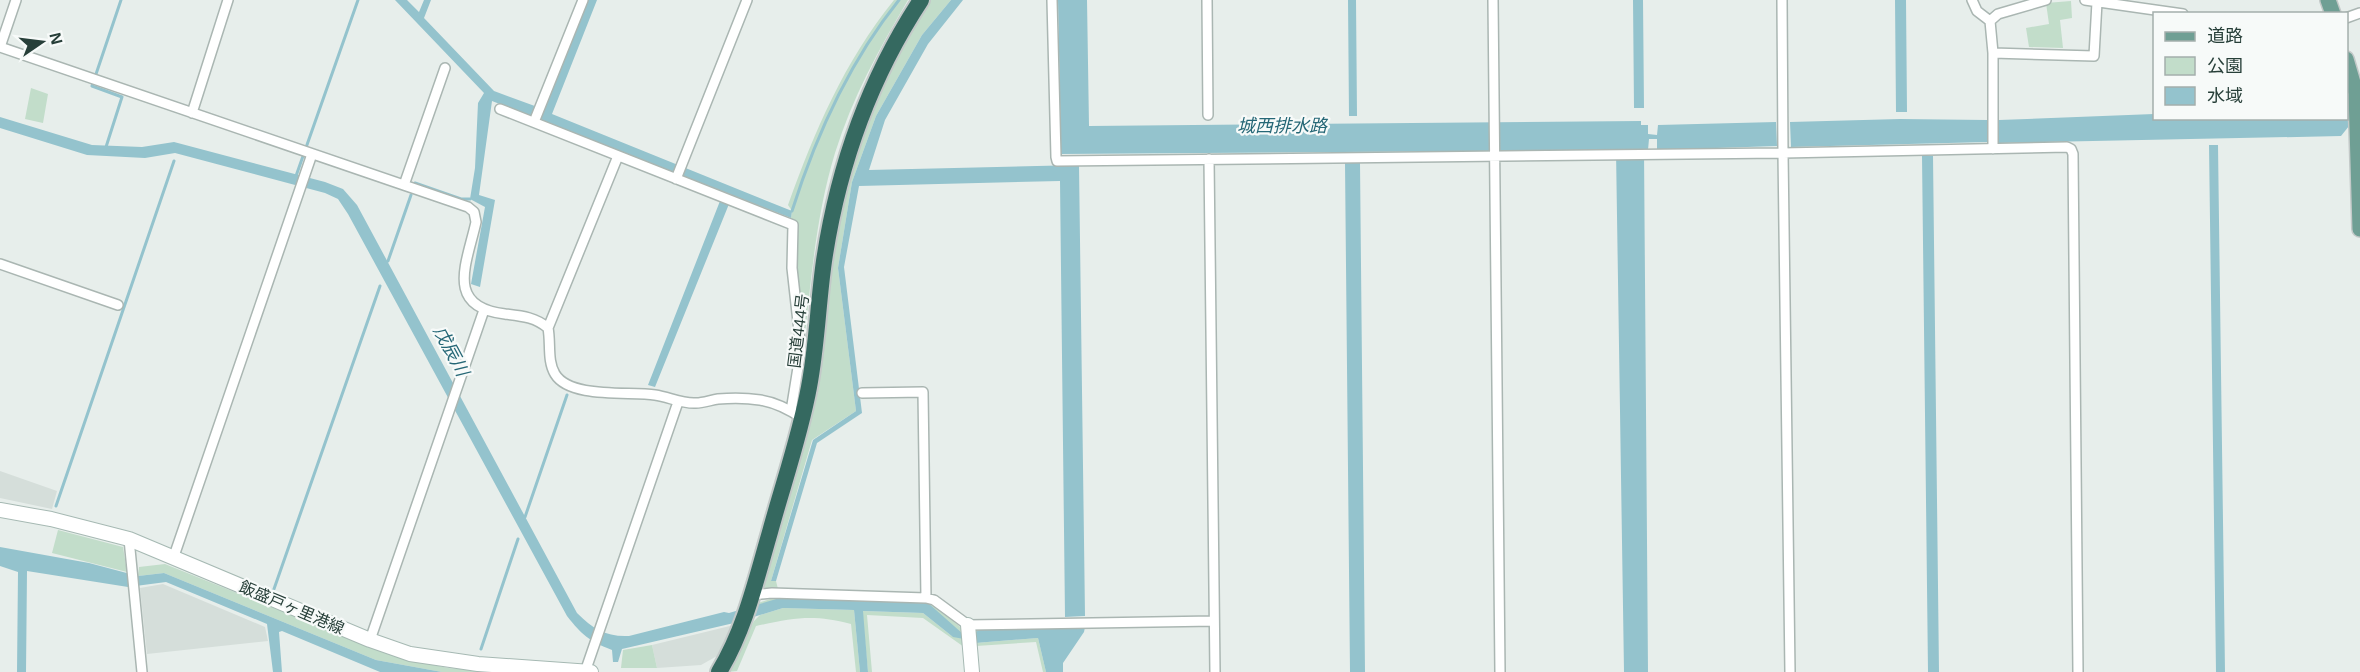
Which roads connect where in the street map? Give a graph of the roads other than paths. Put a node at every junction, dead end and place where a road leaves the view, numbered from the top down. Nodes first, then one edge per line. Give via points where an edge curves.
1 (16, 0) edge
2 (228, 0) edge
3 (583, 0) edge
4 (747, 0) edge
5 (921, 0) edge
6 (1053, 0) edge
7 (1207, 0) edge
8 (1493, 0) edge
9 (1782, 0) edge
10 (1972, 0) edge
11 (2046, 0) edge
12 (2085, 0) edge
13 (2033, 2) edge
14 (2097, 2) junction
15 (2168, 12) edge
16 (1990, 21) junction
17 (0, 47) edge
18 (1993, 53) junction
19 (2348, 64) edge
20 (445, 68) dead end
21 (2358, 92) edge
22 (500, 109) dead end
23 (192, 113) junction
24 (1208, 115) dead end
25 (534, 122) junction
26 (1993, 149) junction
27 (308, 152) junction
28 (1783, 153) junction
29 (1494, 154) junction
30 (618, 156) junction
31 (1209, 159) junction
32 (676, 179) junction
33 (404, 185) junction
34 (2360, 229) edge
35 (0, 264) edge
36 (117, 306) dead end
37 (484, 310) junction
38 (548, 328) junction
39 (862, 393) dead end
40 (678, 402) junction
41 (796, 414) junction
42 (0, 510) edge
43 (129, 539) junction
44 (174, 556) junction
45 (752, 595) junction
46 (926, 598) junction
47 (1214, 621) junction
48 (968, 625) junction
49 (370, 640) junction
50 (142, 672) edge
51 (585, 672) edge
52 (591, 672) edge
53 (719, 672) edge
54 (972, 672) edge
55 (1215, 672) edge
56 (1500, 672) edge
57 (1790, 672) edge
58 (2078, 672) edge

1 - 17 street
2 - 23 street
3 - 25 street
4 - 32 street
5 - 41 highway, 国道444号 via 877,75 850,144 833,209 817,336
6 - 31 street via 1058,160
7 - 24 street
8 - 29 street
9 - 28 street
10 - 16 street via 1977,11
11 - 13 street
12 - 14 street
13 - 16 street via 1998,14
14 - 15 street
14 - 18 street via 2094,56
16 - 18 street
17 - 23 street
18 - 26 street
19 - 21 main road
20 - 33 street
21 - 34 main road
22 - 25 street
23 - 27 street
25 - 30 street
26 - 28 street
26 - 58 street via 2067,147 2073,154
27 - 33 street
27 - 44 street via 306,172
28 - 29 street
28 - 57 street
29 - 31 street
29 - 56 street
30 - 32 street
30 - 38 street
31 - 47 street
32 - 41 street via 793,225 792,268 801,349
33 - 37 street via 474,212 476,222 463,282 466,296
35 - 36 street
37 - 38 street via 529,316
37 - 49 street
38 - 40 street via 552,366 562,382 576,388 656,395
39 - 46 street via 923,392
40 - 41 street via 760,400
40 - 51 street
41 - 45 highway, 国道444号
42 - 43 main road, 飯盛戸ヶ里港線
43 - 44 main road, 飯盛戸ヶ里港線
43 - 50 street
44 - 49 main road, 飯盛戸ヶ里港線
45 - 46 street
45 - 53 highway, 国道444号 via 740,633
46 - 48 street
47 - 48 street
47 - 55 street
48 - 54 main road
49 - 51 main road, 飯盛戸ヶ里港線 via 436,659
51 - 52 main road, 飯盛戸ヶ里港線

